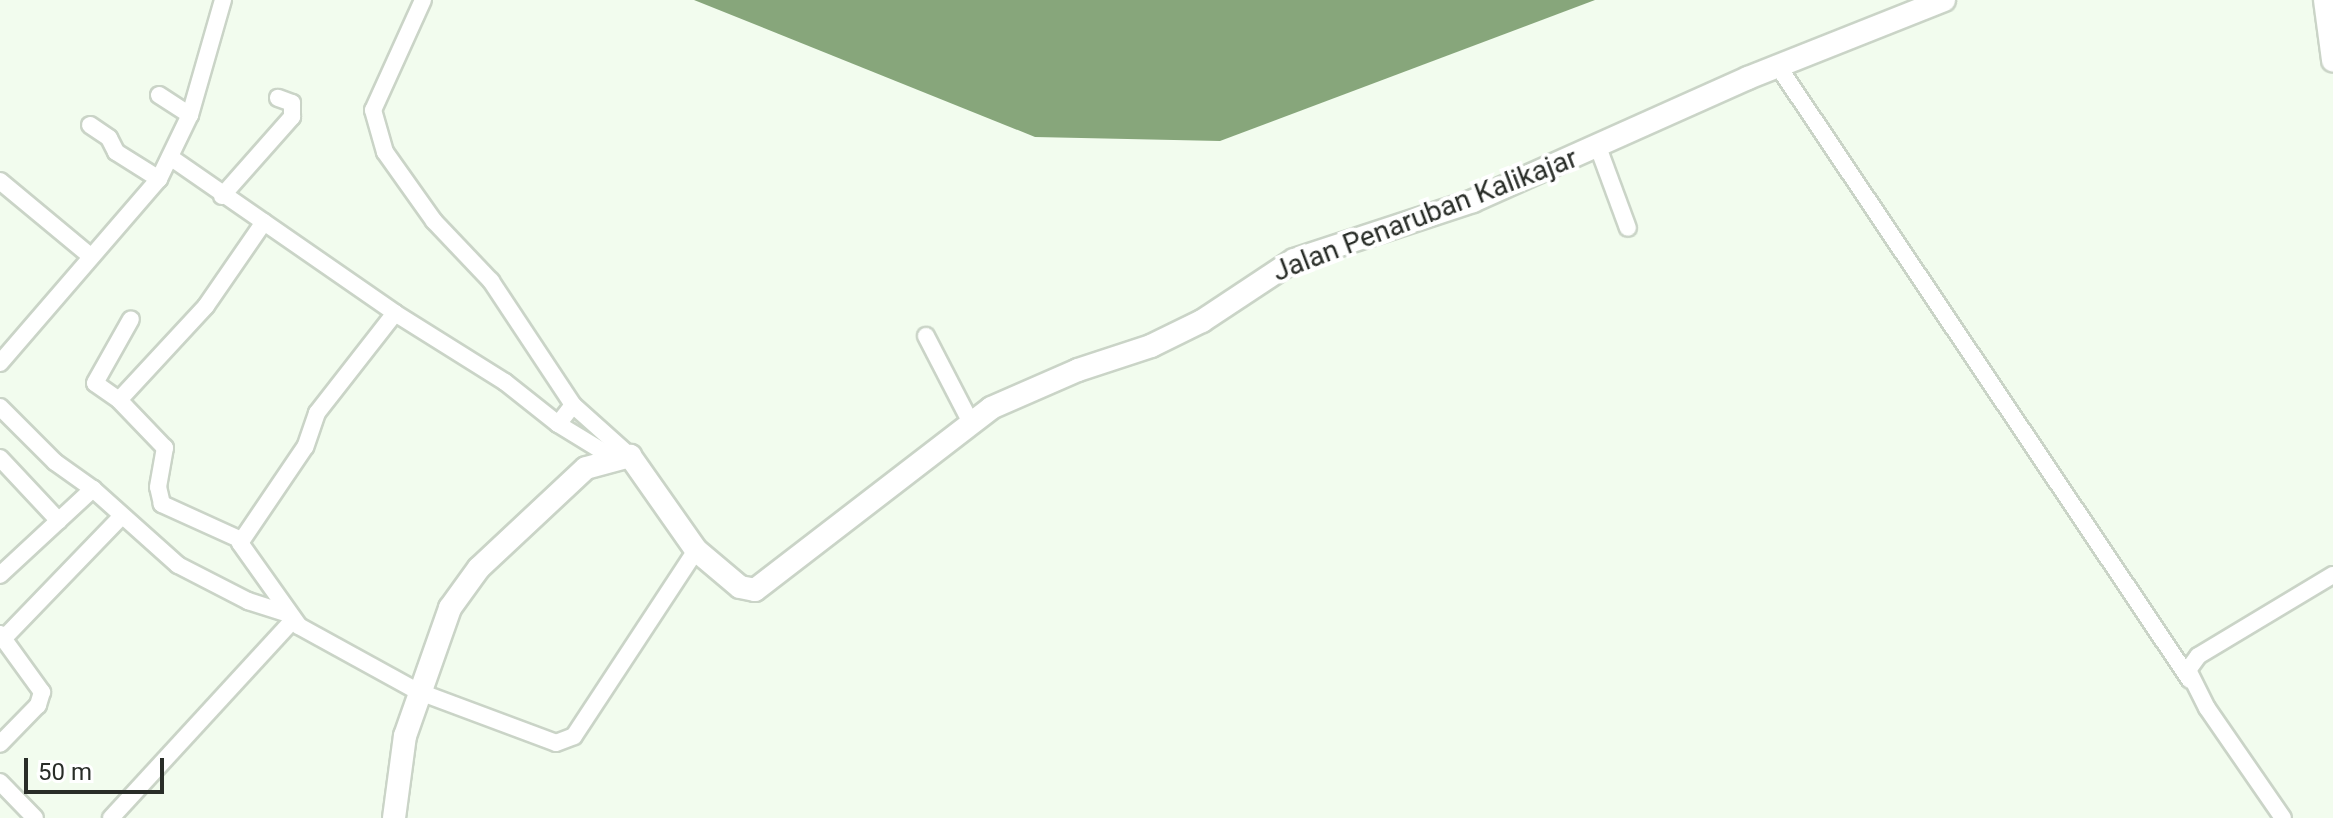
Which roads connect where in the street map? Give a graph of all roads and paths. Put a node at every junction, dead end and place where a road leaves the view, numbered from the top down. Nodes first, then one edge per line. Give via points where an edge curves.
1 (223, 0) edge
2 (1944, 0) edge
3 (2325, 0) edge
4 (418, 3) edge
5 (2332, 51) edge
6 (1778, 66) junction
7 (159, 95) dead end
8 (278, 98) dead end
9 (190, 115) junction
10 (90, 125) dead end
11 (1598, 147) junction
12 (170, 157) junction
13 (159, 179) junction
14 (0, 181) edge
15 (222, 196) junction
16 (264, 222) junction
17 (1628, 228) dead end
18 (89, 255) junction
19 (395, 313) junction
20 (131, 319) dead end
21 (926, 336) dead end
22 (0, 363) edge
23 (119, 400) junction
24 (573, 405) junction
25 (0, 407) edge
26 (970, 421) junction
27 (558, 424) junction
28 (621, 456) junction
29 (0, 458) edge
30 (93, 489) junction
31 (121, 517) junction
32 (59, 521) junction
33 (239, 539) junction
34 (696, 550) junction
35 (0, 575) edge
36 (2333, 575) edge
37 (291, 617) junction
38 (3, 635) edge
39 (2190, 680) junction
40 (417, 691) junction
41 (0, 744) edge
42 (0, 782) edge
43 (35, 818) edge
44 (111, 818) edge
45 (394, 818) edge
46 (2283, 818) edge

1 - 9 street
2 - 6 street, Jalan Penaruban Kalikajar
3 - 5 street
4 - 24 street via 373,110 377,132 385,152 434,221 491,281
6 - 11 street, Jalan Penaruban Kalikajar
6 - 39 street
7 - 9 street
8 - 15 street via 292,103 292,117
9 - 12 street
10 - 13 street via 109,138 116,152
11 - 17 street
11 - 26 street, Jalan Penaruban Kalikajar via 1473,201 1294,260 1202,321
12 - 13 street
12 - 15 street
13 - 18 street
14 - 18 street
15 - 16 street
16 - 19 street
16 - 23 street via 206,306
18 - 22 street
19 - 27 street via 505,382
19 - 33 street via 317,413 305,447
20 - 23 street via 95,383
21 - 26 street
23 - 33 street via 165,448 158,487 162,504
24 - 27 street
24 - 28 street
25 - 30 street via 55,462
26 - 34 street, Jalan Penaruban Kalikajar via 767,586 740,587
27 - 28 street
28 - 34 street, Jalan Penaruban Kalikajar
28 - 40 street via 567,482 479,568 439,628
29 - 32 street
30 - 31 street
30 - 32 street
31 - 37 street via 178,565
31 - 38 street
32 - 35 street
33 - 37 street
34 - 40 street via 566,742 556,743
36 - 39 street via 2198,656 2190,662
37 - 40 street
37 - 44 street
38 - 41 street via 42,692 38,705
39 - 46 street
40 - 45 street
42 - 43 street

